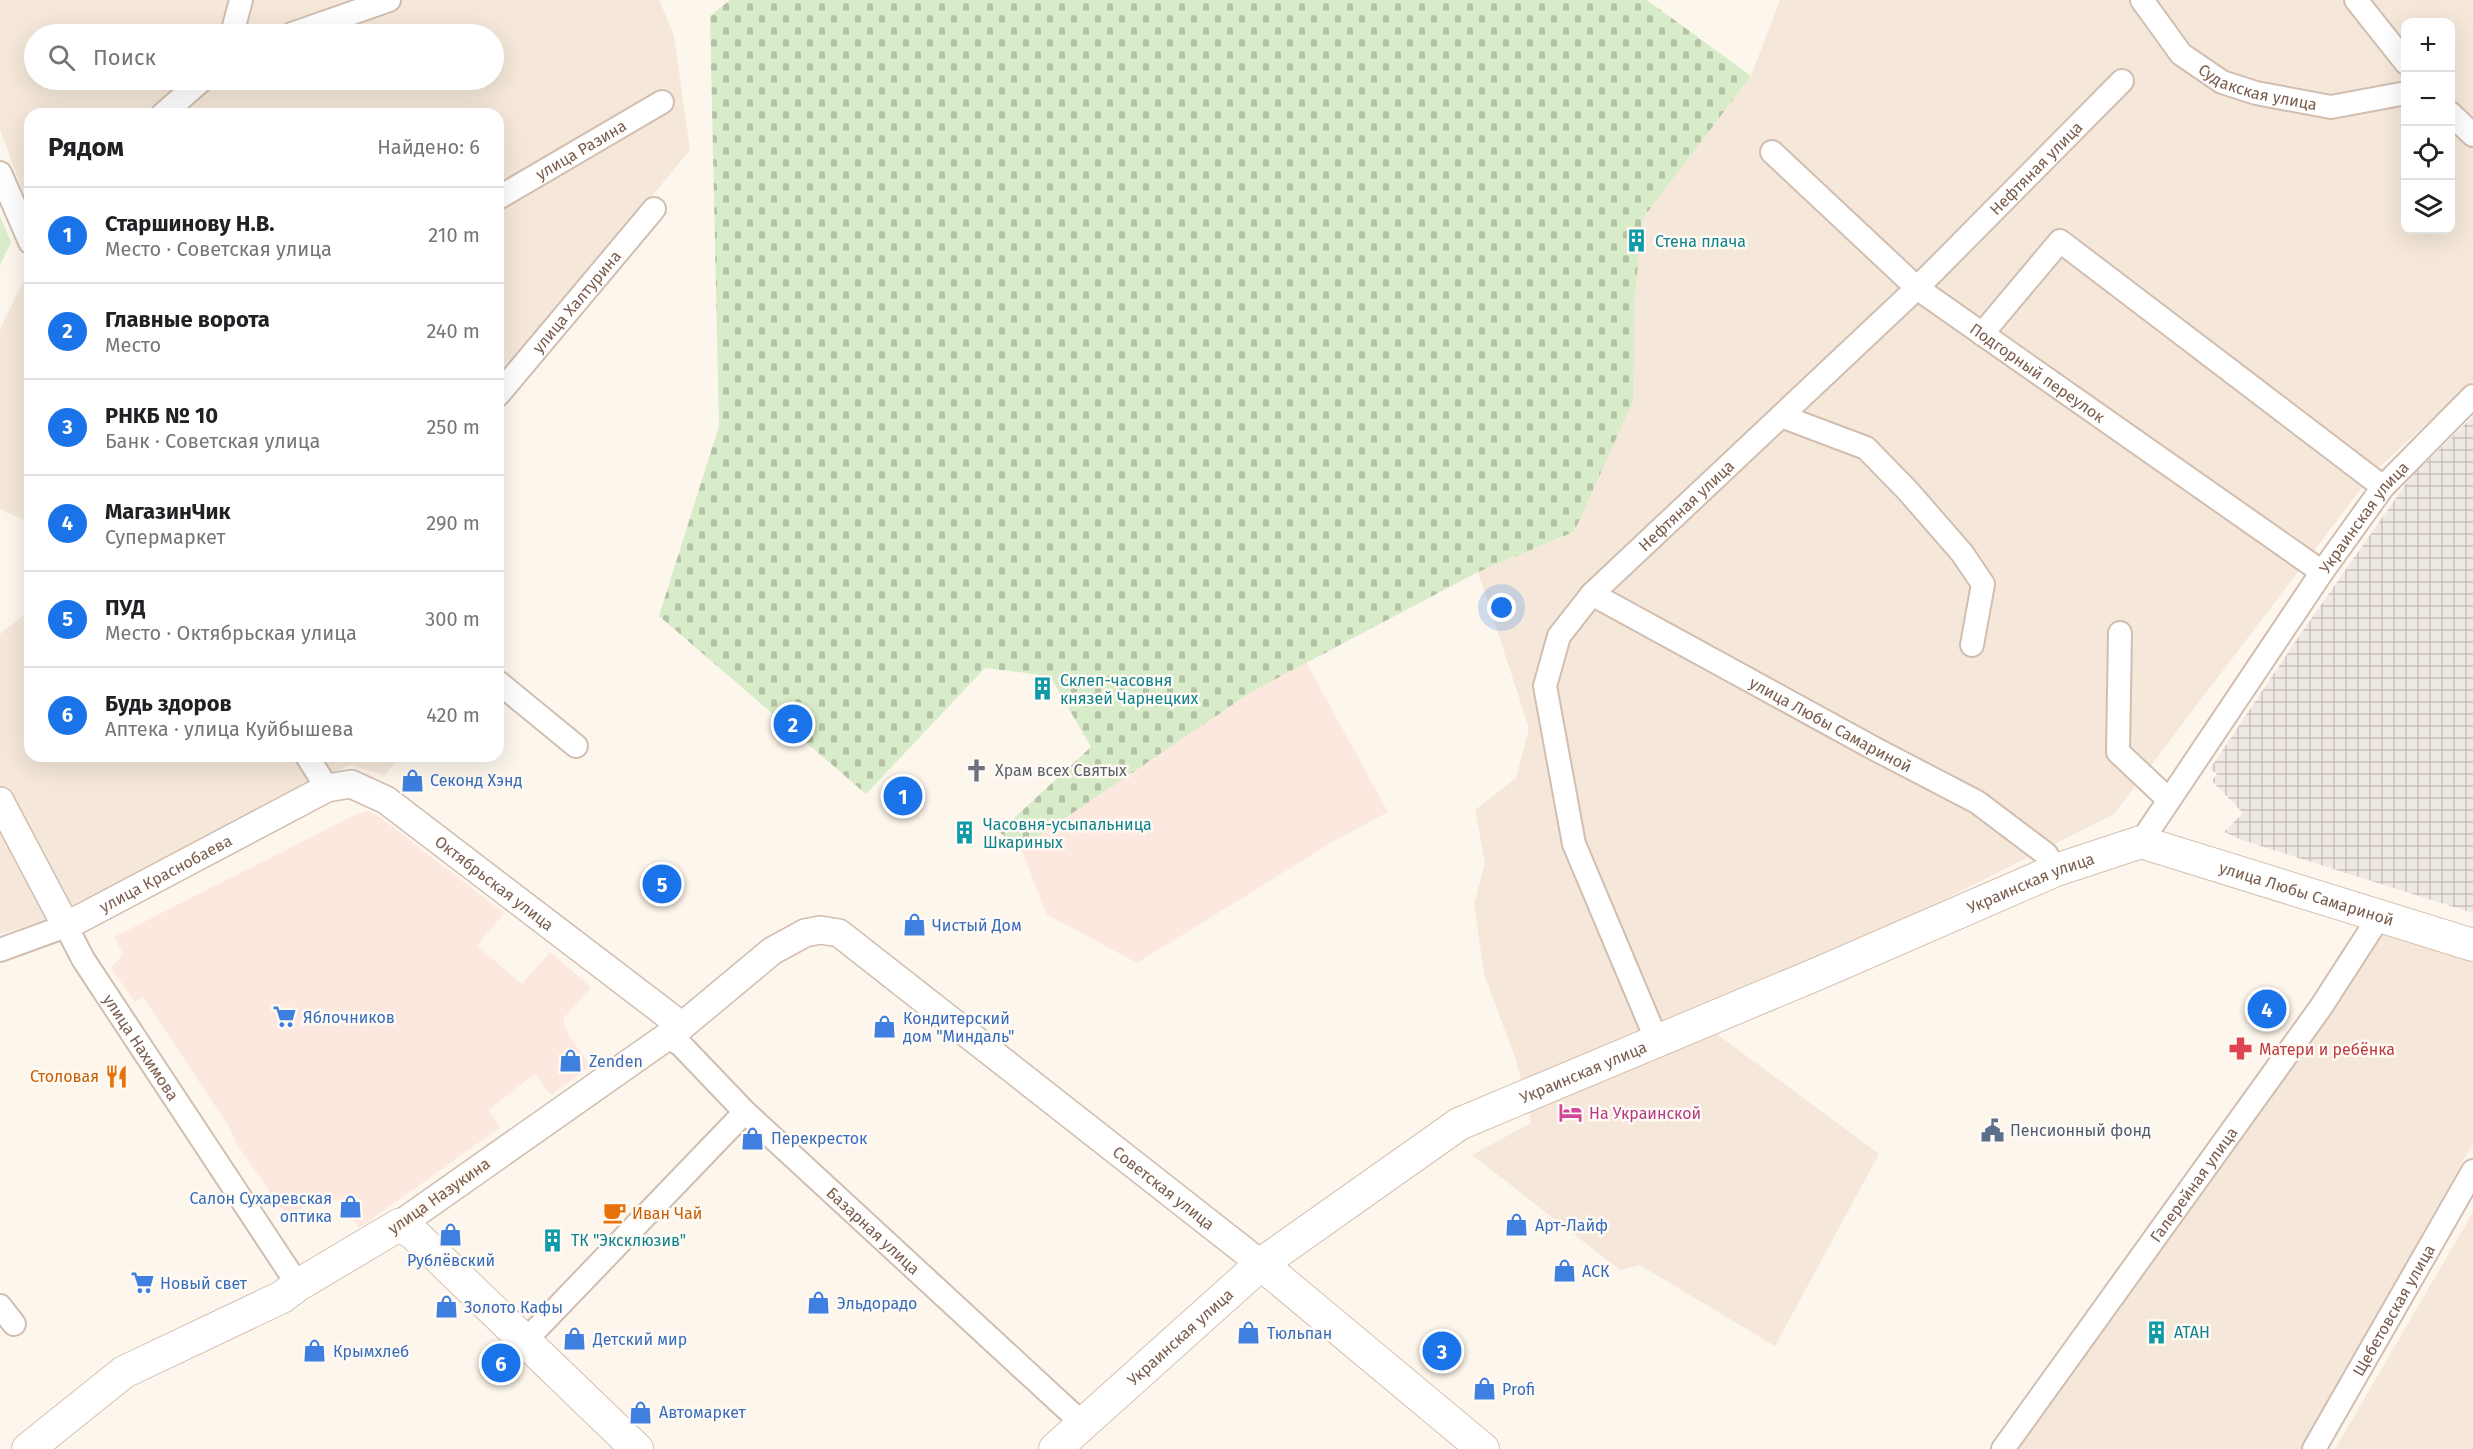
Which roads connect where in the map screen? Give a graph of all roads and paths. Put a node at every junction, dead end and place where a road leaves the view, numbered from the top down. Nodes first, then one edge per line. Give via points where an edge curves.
1 (241, 0) edge
2 (389, 0) edge
3 (2142, 0) edge
4 (2356, 0) edge
5 (235, 24) edge
6 (321, 24) edge
7 (2401, 57) edge
8 (2122, 81) dead end
9 (191, 90) edge
10 (2401, 94) edge
11 (662, 102) dead end
12 (170, 108) edge
13 (2455, 117) edge
14 (2473, 135) edge
15 (1772, 152) dead end
16 (0, 173) edge
17 (504, 194) edge
18 (654, 209) dead end
19 (24, 228) edge
20 (1917, 288) junction
21 (1982, 334) junction
22 (504, 388) edge
23 (2473, 396) edge
24 (1781, 416) junction
25 (2383, 487) junction
26 (2322, 572) junction
27 (1592, 594) junction
28 (2120, 633) dead end
29 (1972, 645) dead end
30 (504, 687) edge
31 (576, 746) dead end
32 (311, 762) edge
33 (327, 788) junction
34 (2169, 800) junction
35 (0, 801) edge
36 (2141, 842) junction
37 (2056, 870) junction
38 (2379, 917) junction
39 (66, 926) junction
40 (839, 933) joint
41 (2473, 945) edge
42 (0, 950) edge
43 (674, 1031) junction
44 (1657, 1041) junction
45 (745, 1112) junction
46 (2473, 1171) edge
47 (399, 1225) junction
48 (1261, 1264) junction
49 (298, 1285) junction
50 (525, 1341) junction
51 (1082, 1423) junction
52 (45, 1444) edge
53 (628, 1446) edge
54 (1055, 1449) edge
55 (1483, 1449) edge
56 (2003, 1449) edge
57 (2314, 1449) edge

1 - 5 street
2 - 6 street
3 - 10 street, Судакская улица via 2181,54 2222,82 2256,93 2331,107
4 - 7 street
8 - 20 street, Нефтяная улица
9 - 12 street
11 - 17 street, улица Разина
13 - 14 street
15 - 20 street, Подгорный переулок
16 - 19 street
18 - 22 street, улица Халтурина
20 - 21 street, Подгорный переулок
20 - 24 street, Нефтяная улица
21 - 25 street via 2060,241
21 - 26 street, Подгорный переулок
23 - 25 street, Украинская улица
24 - 27 street, Нефтяная улица
24 - 29 street via 1866,448 1962,553 1983,584
25 - 26 street, Украинская улица
26 - 34 street, Украинская улица
27 - 37 street, улица Любы Самариной via 1977,802 2046,854
27 - 44 street, Нефтяная улица via 1559,636 1545,686 1574,844
28 - 34 street via 2118,752
30 - 31 street
32 - 33 street
33 - 39 street, улица Краснобаева
33 - 43 street, Октябрьская улица via 351,783 386,800
34 - 36 street, Украинская улица
35 - 39 street, улица Нахимова
36 - 37 main road, Украинская улица
36 - 38 main road, улица Любы Самариной
37 - 44 main road, Украинская улица
38 - 41 main road, улица Любы Самариной
38 - 56 street, Галерейная улица via 2321,1007
39 - 42 street, улица Краснобаева
39 - 49 street, улица Нахимова via 83,958
40 - 43 street, улица Назукина via 805,933 772,951
40 - 48 street, Советская улица
43 - 45 street, Базарная улица via 681,1045
43 - 47 street, улица Назукина
44 - 48 main road, Украинская улица via 1459,1124
45 - 50 street
45 - 51 street, Базарная улица
46 - 57 street, Щебетовская улица
47 - 49 main road, улица Назукина
47 - 50 main road via 413,1233
48 - 51 main road, Украинская улица
48 - 55 main road, Советская улица
49 - 52 main road, улица Назукина via 241,1318 124,1372
50 - 53 main road
51 - 54 main road, Украинская улица

